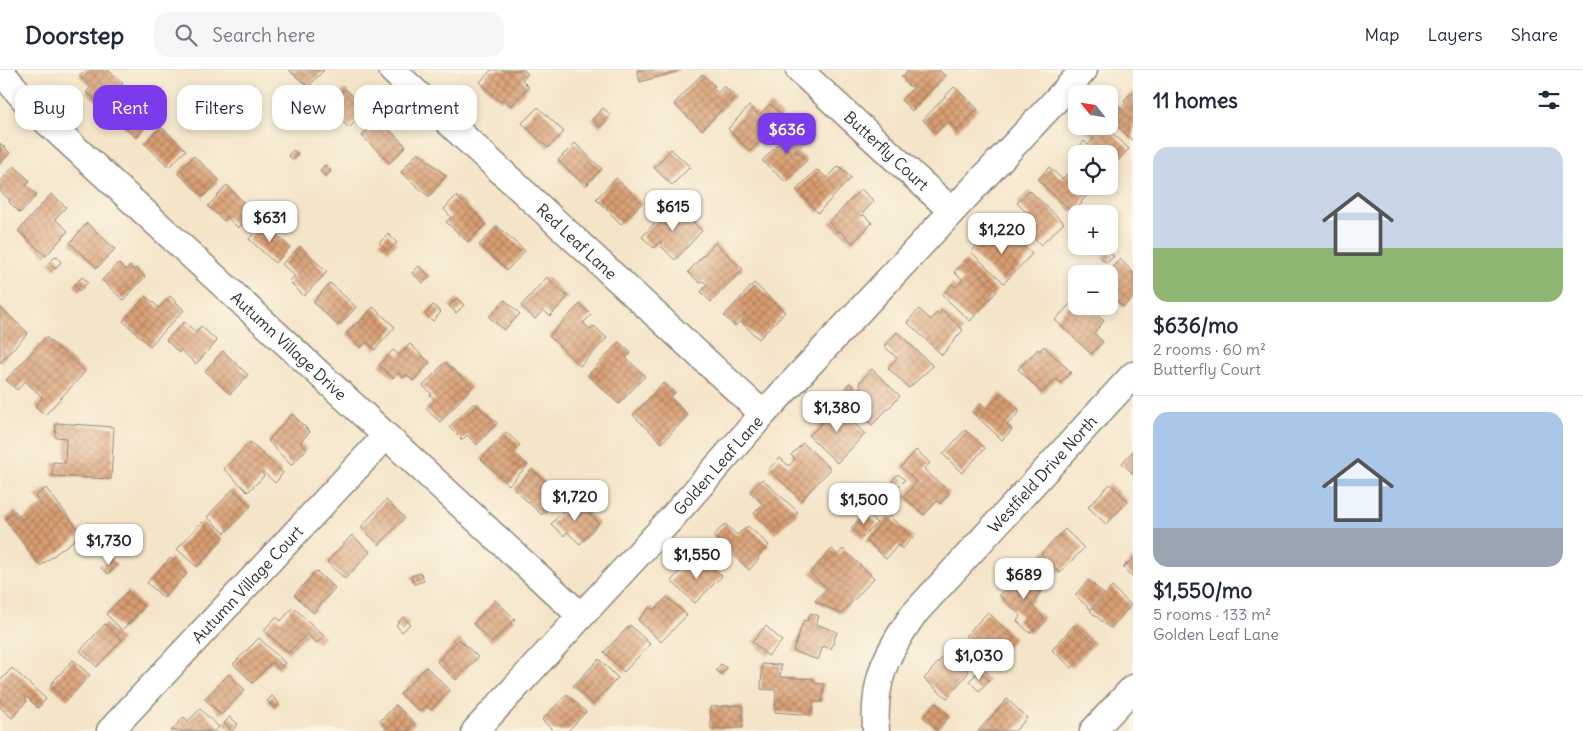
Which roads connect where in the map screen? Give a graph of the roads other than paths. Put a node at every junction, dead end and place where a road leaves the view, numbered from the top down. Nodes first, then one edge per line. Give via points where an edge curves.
1 (392, 70) edge
2 (799, 70) edge
3 (1084, 70) edge
4 (0, 71) edge
5 (952, 211) junction
6 (1133, 376) edge
7 (763, 414) junction
8 (386, 436) junction
9 (581, 616) junction
10 (1133, 688) edge
11 (110, 731) edge
12 (475, 731) edge
13 (876, 731) edge
14 (1093, 731) edge

1 - 7 street, Red Leaf Lane
2 - 5 street, Butterfly Court
3 - 5 street, Golden Leaf Lane
4 - 8 street, Autumn Village Drive via 32,108
5 - 7 street, Golden Leaf Lane
6 - 13 street, Westfield Drive North via 913,615 897,639 878,683
7 - 9 street, Golden Leaf Lane
8 - 9 street, Autumn Village Drive
8 - 11 street, Autumn Village Court
9 - 12 street, Golden Leaf Lane
10 - 14 street

